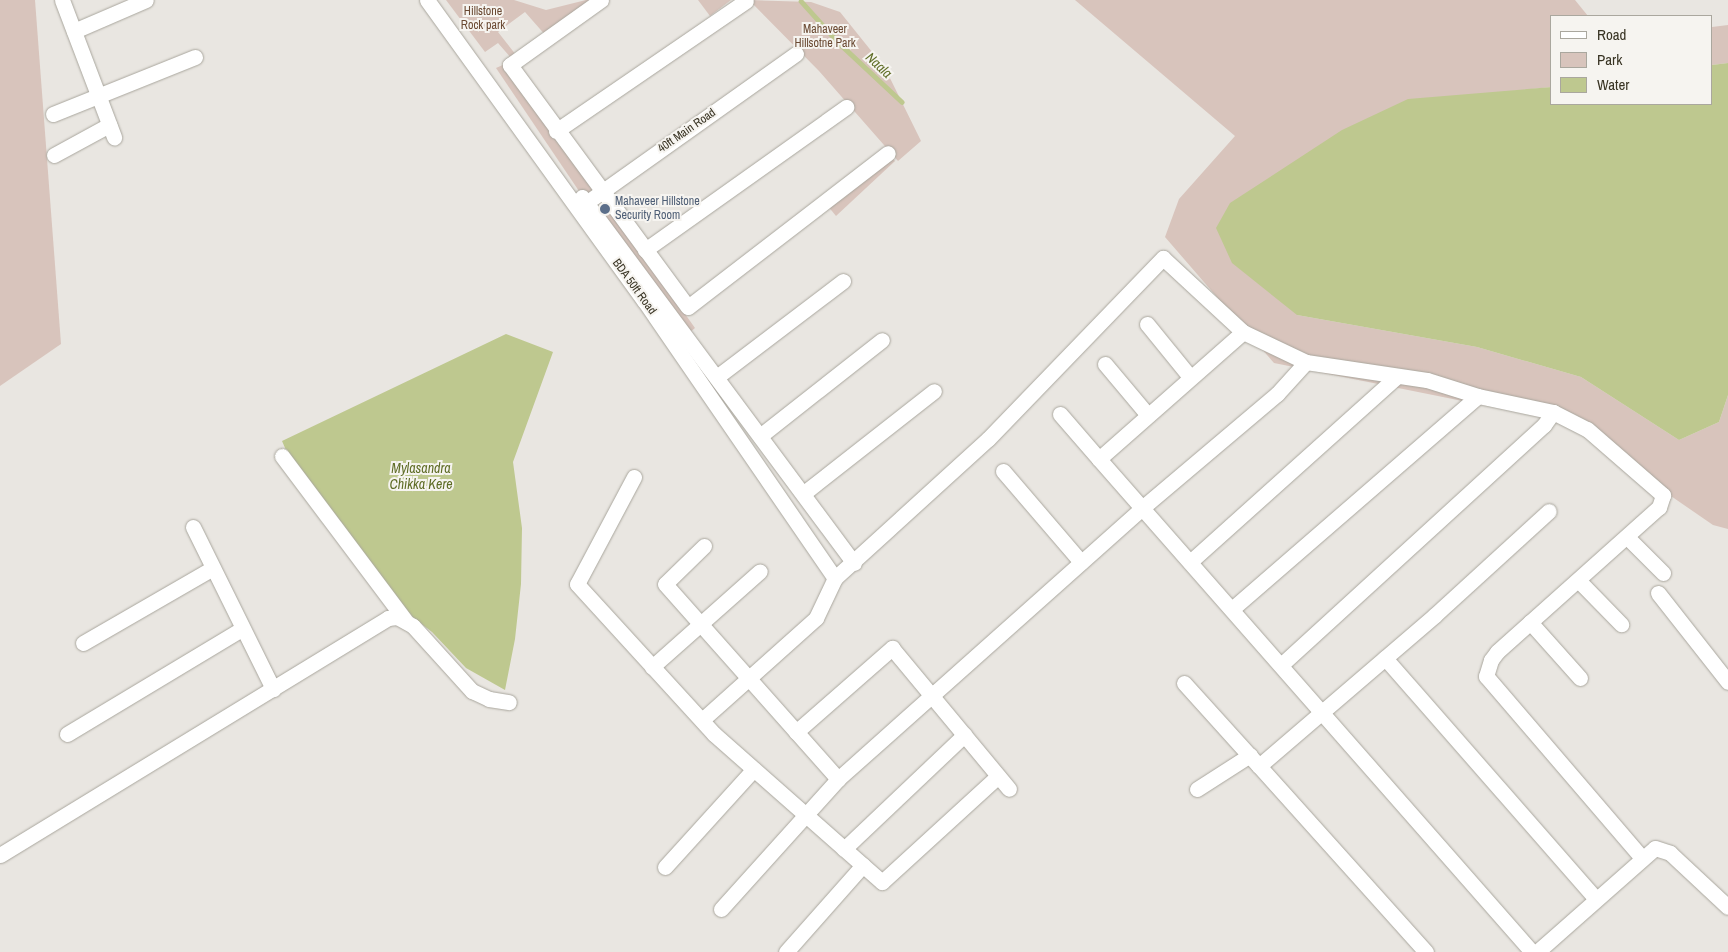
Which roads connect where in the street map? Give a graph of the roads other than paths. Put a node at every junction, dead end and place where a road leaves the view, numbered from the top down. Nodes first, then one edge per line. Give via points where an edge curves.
1 (62, 0) edge
2 (146, 0) edge
3 (427, 0) edge
4 (440, 0) edge
5 (601, 0) edge
6 (746, 1) dead end
7 (74, 32) junction
8 (796, 54) dead end
9 (194, 57) dead end
10 (97, 95) junction
11 (846, 107) dead end
12 (53, 114) dead end
13 (556, 130) junction
14 (888, 153) dead end
15 (54, 155) dead end
16 (601, 192) junction
17 (582, 206) junction
18 (645, 250) junction
19 (842, 281) dead end
20 (1147, 324) dead end
21 (1242, 332) junction
22 (882, 340) dead end
23 (1306, 362) junction
24 (1105, 364) dead end
25 (718, 376) junction
26 (1397, 376) junction
27 (1190, 377) junction
28 (934, 391) dead end
29 (1478, 396) junction
30 (1553, 412) junction
31 (1060, 414) dead end
32 (1147, 414) junction
33 (760, 436) junction
34 (282, 456) dead end
35 (1099, 459) junction
36 (1002, 471) dead end
37 (634, 477) dead end
38 (804, 493) junction
39 (1142, 508) junction
40 (1549, 511) dead end
41 (193, 527) dead end
42 (1626, 536) junction
43 (704, 546) dead end
44 (1081, 562) junction
45 (1190, 562) junction
46 (854, 563) junction
47 (213, 568) junction
48 (760, 571) dead end
49 (1663, 573) dead end
50 (835, 578) junction
51 (1578, 580) junction
52 (1658, 593) dead end
53 (1232, 609) junction
54 (404, 620) junction
55 (1530, 622) junction
56 (698, 623) junction
57 (1621, 624) dead end
58 (242, 628) junction
59 (83, 643) dead end
60 (1385, 658) junction
61 (1281, 665) junction
62 (652, 667) junction
63 (1580, 678) dead end
64 (747, 680) junction
65 (1728, 682) edge
66 (1184, 683) dead end
67 (273, 689) junction
68 (931, 695) junction
69 (509, 702) dead end
70 (1322, 712) junction
71 (702, 720) junction
72 (796, 732) junction
73 (67, 734) dead end
74 (964, 734) junction
75 (1254, 761) junction
76 (754, 769) junction
77 (998, 776) junction
78 (838, 779) junction
79 (1009, 789) dead end
80 (1197, 790) dead end
81 (805, 814) junction
82 (844, 849) junction
83 (0, 855) edge
84 (1642, 858) junction
85 (863, 865) junction
86 (665, 867) dead end
87 (1596, 899) junction
88 (1728, 907) edge
89 (721, 909) dead end
90 (786, 952) edge
91 (1426, 952) edge
92 (1532, 952) edge
93 (1537, 952) edge

1 - 7 street
2 - 7 street
3 - 17 street, BDA 50ft Road
4 - 17 street, BDA 50ft Road
5 - 13 street via 510,65
6 - 13 street
7 - 10 street
8 - 16 street, 40ft Main Road
9 - 10 street
10 - 12 street
10 - 15 street via 111,131
11 - 18 street
13 - 16 street
14 - 18 street via 688,307
16 - 17 street, 40ft Main Road
16 - 18 street
17 - 25 street, BDA 50ft Road
17 - 50 street, BDA 50ft Road
19 - 25 street
20 - 27 street
21 - 23 street
21 - 27 street
21 - 46 street via 1163,258 988,439
22 - 33 street
23 - 26 street
23 - 39 street via 1276,394
24 - 32 street
25 - 33 street, BDA 50ft Road
26 - 29 street via 1427,380
26 - 45 street
27 - 32 street
28 - 38 street
29 - 30 street
29 - 53 street
30 - 42 street via 1587,428 1663,495 1659,507
30 - 61 street via 1537,432
31 - 35 street
32 - 35 street
33 - 38 street, BDA 50ft Road
34 - 54 street
35 - 39 street
36 - 44 street
37 - 62 street via 576,584
38 - 46 street, BDA 50ft Road
39 - 44 street
39 - 45 street
40 - 60 street
41 - 47 street
42 - 49 street
42 - 51 street
43 - 56 street via 665,584
44 - 68 street
45 - 53 street
46 - 50 street
47 - 58 street
47 - 59 street
48 - 56 street
50 - 64 street via 816,618
51 - 55 street
51 - 57 street
52 - 65 street
53 - 61 street
54 - 67 street via 388,618
54 - 69 street via 472,691 489,699
55 - 63 street
55 - 84 street via 1490,660 1486,676
56 - 62 street
56 - 64 street
58 - 67 street
58 - 73 street
60 - 70 street
60 - 87 street
61 - 70 street
62 - 71 street
64 - 71 street
64 - 72 street
66 - 75 street
67 - 83 street
68 - 72 street via 892,648
68 - 74 street
68 - 78 street
70 - 75 street
70 - 92 street
71 - 76 street
72 - 78 street
74 - 77 street
74 - 82 street
75 - 80 street
75 - 91 street
76 - 81 street
76 - 86 street
77 - 79 street
77 - 85 street via 882,882
78 - 81 street
81 - 82 street
81 - 89 street
82 - 85 street
84 - 87 street
84 - 88 street via 1655,848 1670,853
85 - 90 street
87 - 93 street

